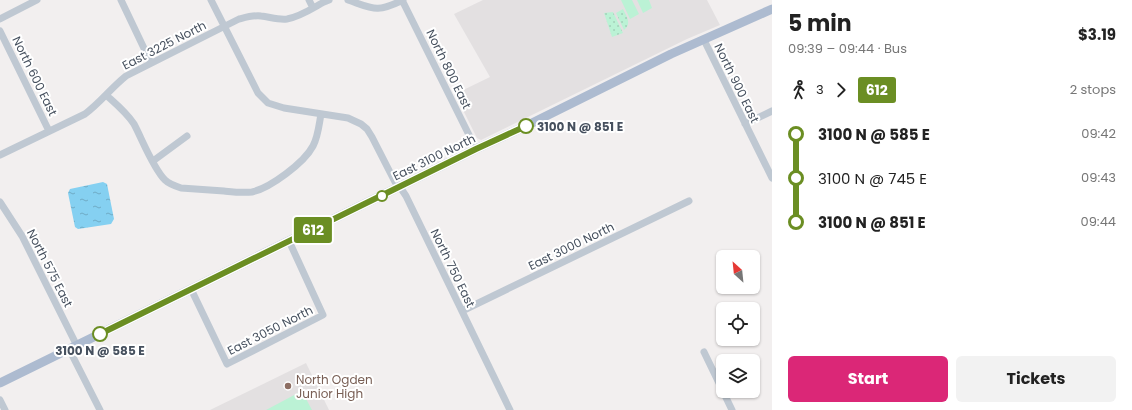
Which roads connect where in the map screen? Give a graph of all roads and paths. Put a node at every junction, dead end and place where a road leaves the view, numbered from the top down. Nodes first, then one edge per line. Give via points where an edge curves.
1 (37, 0) edge
2 (121, 0) edge
3 (211, 0) edge
4 (309, 0) edge
5 (329, 0) edge
6 (348, 0) edge
7 (402, 0) edge
8 (313, 8) junction
9 (772, 9) edge
10 (0, 19) edge
11 (224, 27) junction
12 (0, 31) edge
13 (704, 40) junction
14 (151, 63) junction
15 (106, 95) junction
16 (772, 111) edge
17 (321, 114) junction
18 (745, 124) junction
19 (49, 131) junction
20 (187, 136) dead end
21 (476, 149) junction
22 (0, 155) edge
23 (153, 161) junction
24 (772, 178) edge
25 (400, 187) junction
26 (689, 201) dead end
27 (0, 202) edge
28 (289, 242) junction
29 (191, 289) junction
30 (462, 311) junction
31 (73, 347) junction
32 (704, 352) dead end
33 (0, 384) edge
34 (0, 400) edge
35 (5, 410) edge
36 (100, 410) edge
37 (510, 410) edge
38 (732, 410) edge

1 - 10 street
2 - 14 street
3 - 11 street, North 750 East
4 - 8 street
5 - 8 street, East 3225 North
6 - 7 street via 368,8 379,9
7 - 21 street, North 800 East
8 - 11 street, East 3225 North via 286,19 250,16
9 - 13 main road, East 3100 North
11 - 14 street, East 3225 North
11 - 17 street, North 750 East via 258,93 268,103
12 - 19 street, North 600 East
13 - 18 street, North 900 East
13 - 21 main road, East 3100 North
14 - 15 street, East 3225 North via 126,76
15 - 19 street, East 3225 North via 85,114
15 - 23 street via 130,118
16 - 18 street
17 - 23 street via 316,139 308,154 278,179 259,190 242,193 181,188 164,179
17 - 25 street, North 750 East via 355,120 367,129
18 - 24 street, North 900 East
19 - 22 street, East 3225 North
20 - 23 street
21 - 25 main road, East 3100 North
25 - 28 main road, East 3100 North
25 - 30 street, North 750 East
26 - 30 street, East 3000 North
27 - 31 street, North 575 East via 22,236
28 - 29 main road, East 3100 North
28 - 29 street, East 3050 North via 324,315 227,364
29 - 31 main road, East 3100 North
30 - 37 street, North 750 East
31 - 33 main road, East 3100 North
31 - 36 street, North 575 East
32 - 38 street
34 - 35 street

